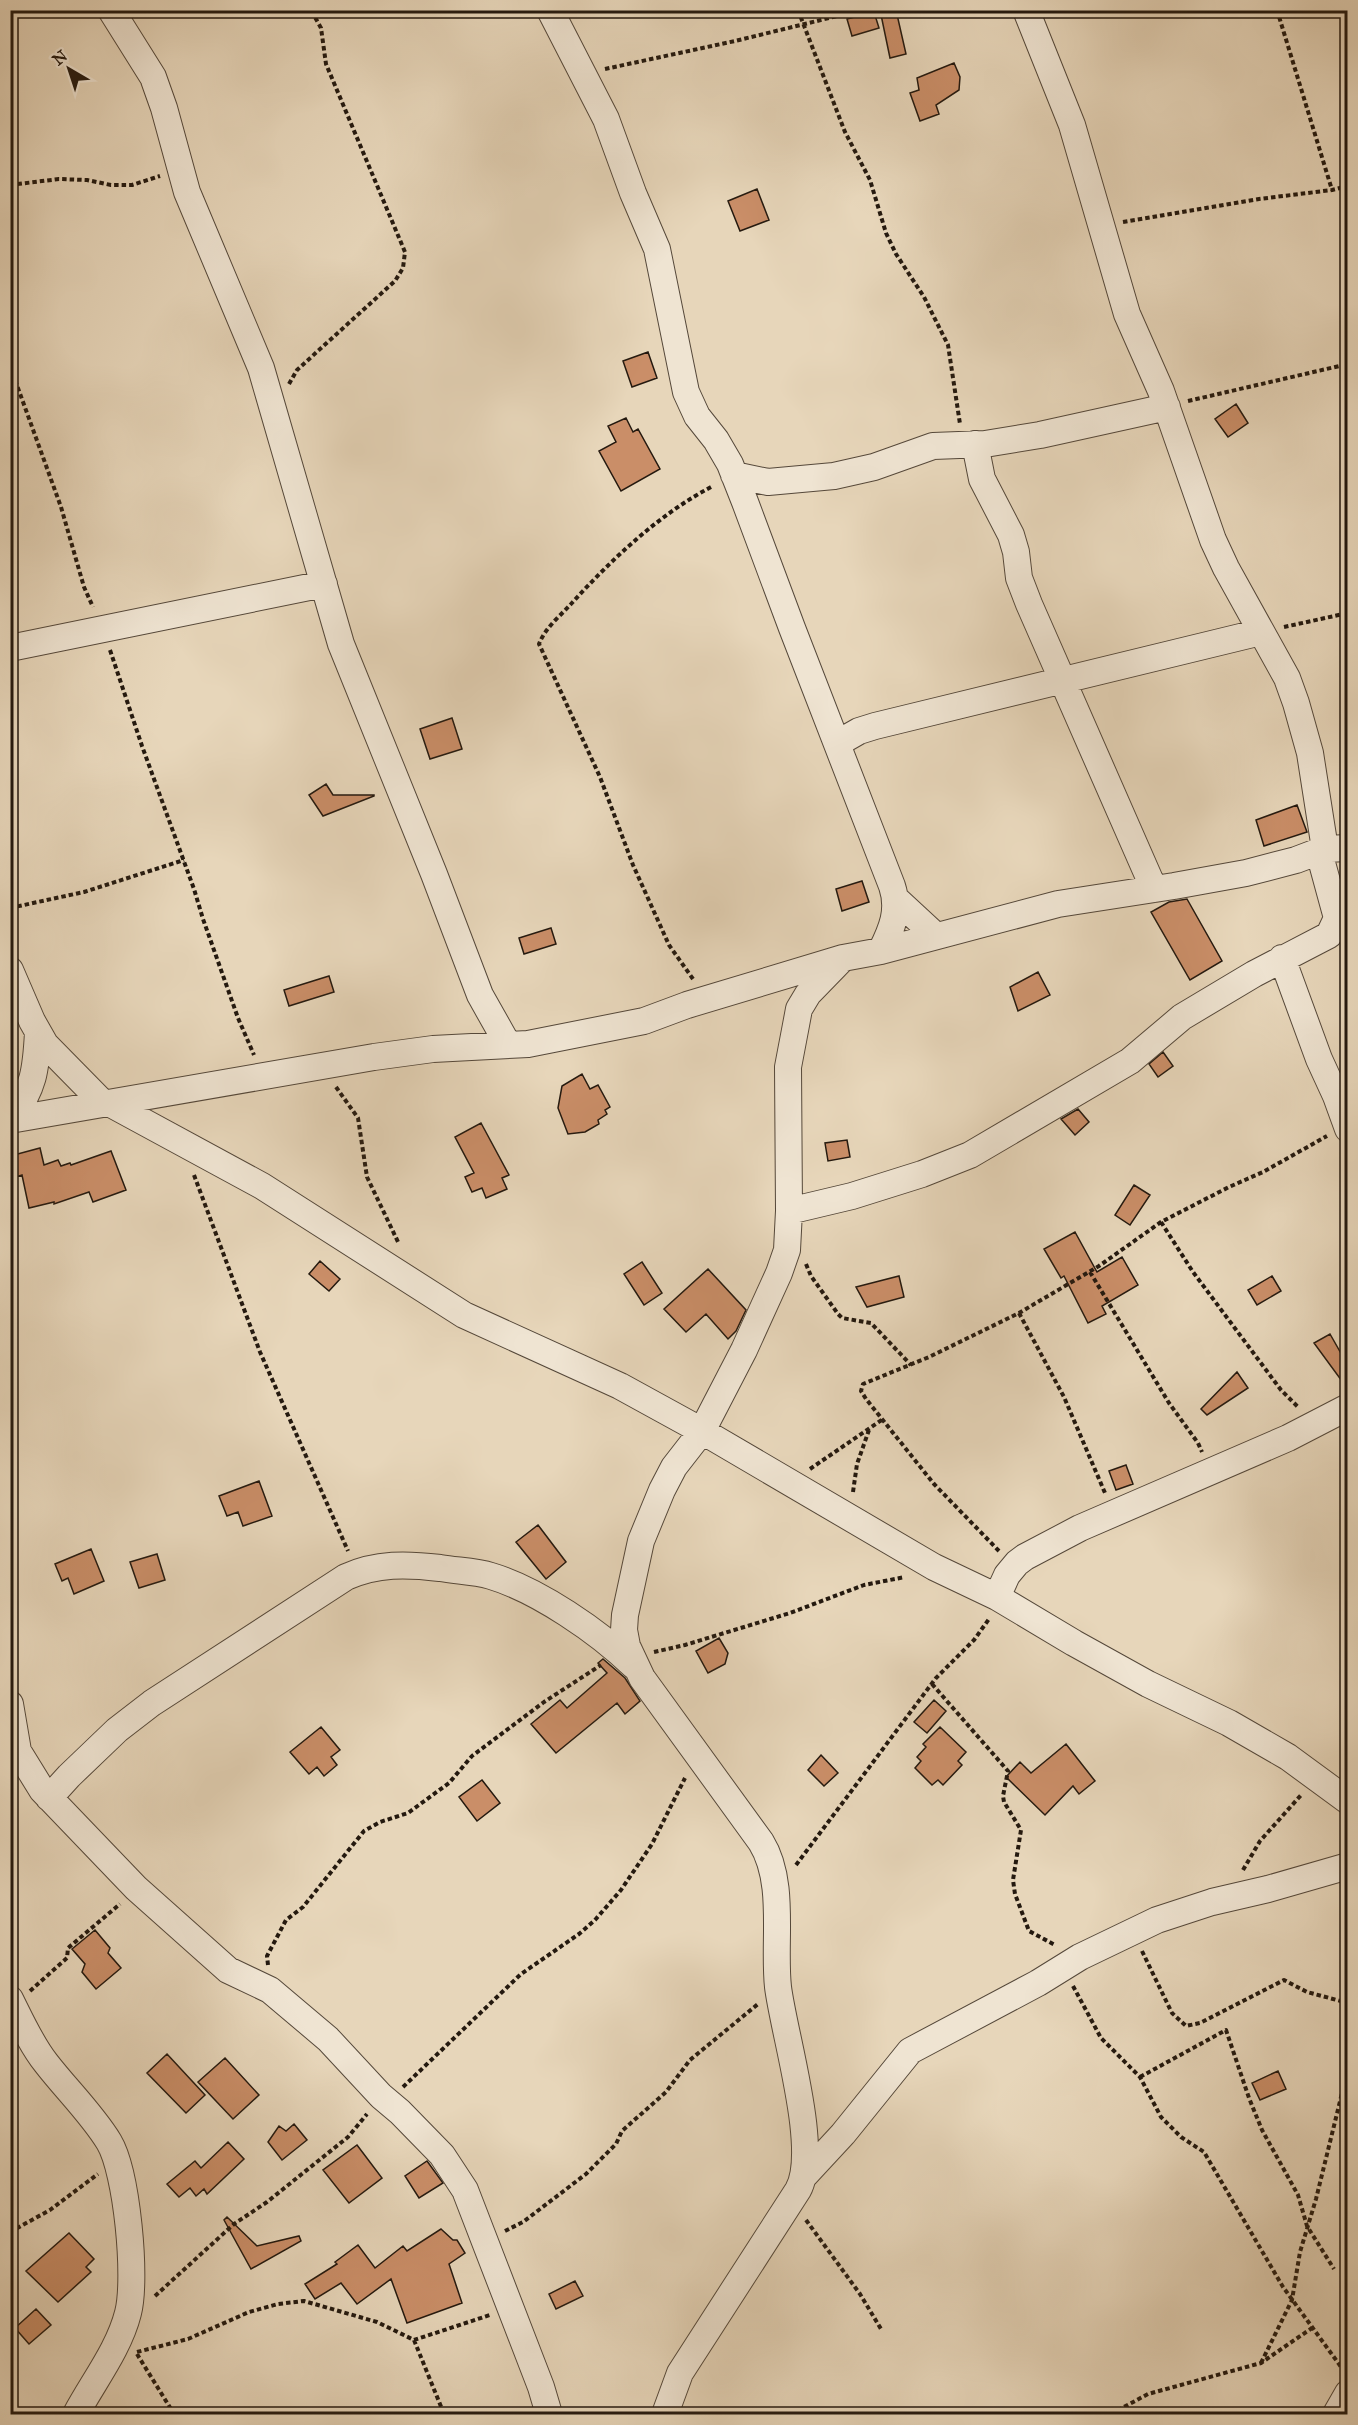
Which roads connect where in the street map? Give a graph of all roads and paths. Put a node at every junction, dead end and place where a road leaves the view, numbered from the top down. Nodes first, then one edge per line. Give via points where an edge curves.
1 (111, 10) edge
2 (311, 10) edge
3 (550, 10) edge
4 (798, 10) edge
5 (862, 10) edge
6 (1026, 10) edge
7 (1277, 10) edge
8 (803, 24) junction
9 (581, 74) junction
10 (180, 167) junction
11 (10, 185) edge
12 (1347, 186) edge
13 (1332, 190) junction
14 (1102, 226) junction
15 (1347, 364) edge
16 (10, 366) edge
17 (1167, 407) junction
18 (273, 410) junction
19 (975, 444) junction
20 (734, 475) junction
21 (324, 584) junction
22 (1347, 613) edge
23 (103, 629) junction
24 (1261, 632) junction
25 (10, 648) edge
26 (1061, 681) junction
27 (838, 743) junction
28 (1330, 850) edge
29 (184, 860) junction
30 (1154, 889) junction
31 (896, 898) junction
32 (10, 908) edge
33 (936, 936) junction
34 (881, 951) junction
35 (843, 958) junction
36 (1282, 958) junction
37 (10, 970) edge
38 (708, 999) junction
39 (38, 1032) junction
40 (507, 1044) junction
41 (325, 1065) junction
42 (263, 1075) junction
43 (106, 1103) junction
44 (11, 1120) edge
45 (1347, 1127) edge
46 (183, 1143) junction
47 (789, 1218) junction
48 (1161, 1222) junction
49 (403, 1253) dead end
50 (1089, 1272) junction
51 (1019, 1313) junction
52 (911, 1365) junction
53 (1347, 1407) edge
54 (883, 1419) junction
55 (1314, 1425) junction
56 (870, 1428) junction
57 (702, 1431) junction
58 (1207, 1473) junction
59 (790, 1483) junction
60 (1114, 1513) junction
61 (853, 1520) junction
62 (1017, 1563) junction
63 (934, 1567) junction
64 (357, 1572) junction
65 (1000, 1598) junction
66 (630, 1660) junction
67 (932, 1684) junction
68 (10, 1704) edge
69 (698, 1755) junction
70 (14, 1757) edge
71 (1317, 1779) junction
72 (49, 1798) junction
73 (1347, 1801) edge
74 (1347, 1866) edge
75 (136, 1888) junction
76 (775, 1892) junction
77 (1229, 1898) junction
78 (1132, 1932) junction
79 (1070, 1963) junction
80 (778, 1986) junction
81 (270, 1989) junction
82 (1347, 2003) edge
83 (14, 2015) edge
84 (1140, 2077) junction
85 (1347, 2080) edge
86 (384, 2099) junction
87 (117, 2159) junction
88 (805, 2175) junction
89 (792, 2200) junction
90 (1307, 2226) junction
91 (10, 2232) edge
92 (485, 2241) junction
93 (1334, 2269) dead end
94 (1292, 2300) junction
95 (511, 2308) junction
96 (128, 2312) junction
97 (1312, 2328) junction
98 (881, 2329) dead end
99 (414, 2340) junction
100 (136, 2353) junction
101 (1261, 2362) junction
102 (1347, 2375) edge
103 (1347, 2393) edge
104 (82, 2411) edge
105 (174, 2415) edge
106 (444, 2415) edge
107 (549, 2415) edge
108 (665, 2415) edge
109 (1111, 2415) edge
110 (1336, 2415) edge

1 - 10 street via 153,77
2 - 18 path via 321,28 326,64 405,252 403,268 395,281 297,370
3 - 9 street
4 - 8 path
5 - 8 path
6 - 14 street via 1072,125
7 - 13 path
8 - 9 path
8 - 19 path via 844,132 870,180 886,233 948,345 960,423
9 - 20 street via 606,119 657,249 686,392
10 - 11 path via 132,185 59,179
10 - 18 street via 261,368
12 - 13 path
13 - 14 path
14 - 17 street via 1127,314
15 - 17 path
16 - 23 path via 61,507 84,587
17 - 19 street via 1040,435
17 - 24 street via 1213,540
18 - 21 street
19 - 20 street via 933,446 834,476 768,482
19 - 26 street via 978,470 1011,535 1019,578
20 - 27 street
20 - 38 path via 680,505 642,536 592,580 539,644 600,777 669,945
21 - 23 street
21 - 40 street via 341,644 480,995
22 - 24 path
23 - 25 street
23 - 29 path
24 - 26 street
24 - 28 street via 1296,703
26 - 27 street via 875,726
26 - 30 street
27 - 31 street
28 - 30 street via 1246,873
28 - 36 street via 1337,918 1334,927 1321,940
29 - 32 path via 84,892
29 - 42 path via 238,1018
30 - 33 street via 1058,903
31 - 33 street
31 - 34 street via 892,929
33 - 34 street
34 - 35 street
35 - 38 street
35 - 47 street via 808,994 799,1010 788,1067
36 - 45 street
36 - 47 street via 1182,1017 1130,1061 1097,1082 970,1155
37 - 39 street
38 - 40 street via 644,1021 548,1041
39 - 43 street via 59,1060
39 - 44 street via 34,1076 28,1094
40 - 41 street via 433,1048
41 - 42 street
41 - 49 path via 358,1118 367,1177
42 - 43 street
43 - 44 street
43 - 46 street
45 - 48 path
46 - 57 street via 262,1186 464,1315 620,1386
46 - 64 path via 260,1352
47 - 52 path via 811,1276 831,1308 843,1318 871,1323
47 - 57 street via 787,1250 779,1273
48 - 50 path
48 - 55 path via 1193,1272 1281,1389
50 - 51 path
50 - 58 path via 1198,1443
51 - 52 path
51 - 60 path via 1064,1397
52 - 54 path via 862,1386 866,1399
53 - 55 street
54 - 56 path
54 - 62 path via 934,1484 981,1534
55 - 58 street
56 - 59 path
56 - 61 path via 852,1489
57 - 59 street
57 - 66 street via 674,1467 641,1541 625,1615
58 - 60 street
59 - 61 street
60 - 62 street
61 - 63 street
62 - 65 street via 1007,1575
63 - 65 street
63 - 66 path via 894,1581 856,1587 790,1613
64 - 66 street via 386,1565 488,1575 563,1612
64 - 72 street via 152,1703 117,1730
65 - 67 path via 974,1640
65 - 71 street via 1074,1644 1288,1757
66 - 69 street
66 - 81 path via 544,1702 472,1756 448,1783 408,1813 364,1832 303,1907 286,1920 267,1956
67 - 76 path
67 - 79 path via 1008,1771 1002,1796 1021,1830 1013,1880 1015,1894 1029,1930
68 - 70 street
69 - 76 street via 767,1852
69 - 86 path via 652,1844 621,1890 579,1934 521,1974
70 - 72 street
71 - 73 street
71 - 77 path via 1260,1841
72 - 75 street
74 - 77 street
75 - 81 street via 228,1970
75 - 83 path via 68,1948 67,1958
76 - 80 street
77 - 78 street via 1157,1920
78 - 79 street
78 - 82 path via 1172,2013 1186,2026 1200,2023 1284,1980 1306,1992
79 - 84 path via 1078,1993 1101,2038
79 - 88 street via 910,2051
80 - 88 street via 804,2128
80 - 92 path via 690,2060 666,2092 622,2131 616,2144 586,2174 523,2222
81 - 86 street via 328,2039
83 - 87 street via 108,2141
84 - 90 path via 1226,2031 1262,2130 1298,2195
84 - 94 path via 1161,2117 1204,2152
85 - 90 path
86 - 92 street via 442,2155 465,2190
86 - 96 path via 348,2137 234,2224 152,2298
87 - 91 path via 50,2210
87 - 96 street via 125,2192 131,2288
88 - 89 street
89 - 98 path
89 - 108 street via 680,2373
90 - 93 path
90 - 94 path
92 - 95 street
94 - 97 path
94 - 101 path
95 - 99 path
95 - 107 street
96 - 100 path
96 - 104 street
97 - 101 path
97 - 102 path
99 - 100 path via 377,2322 304,2301 249,2312 188,2339
99 - 106 path
100 - 105 path
101 - 109 path via 1148,2394
103 - 110 street

